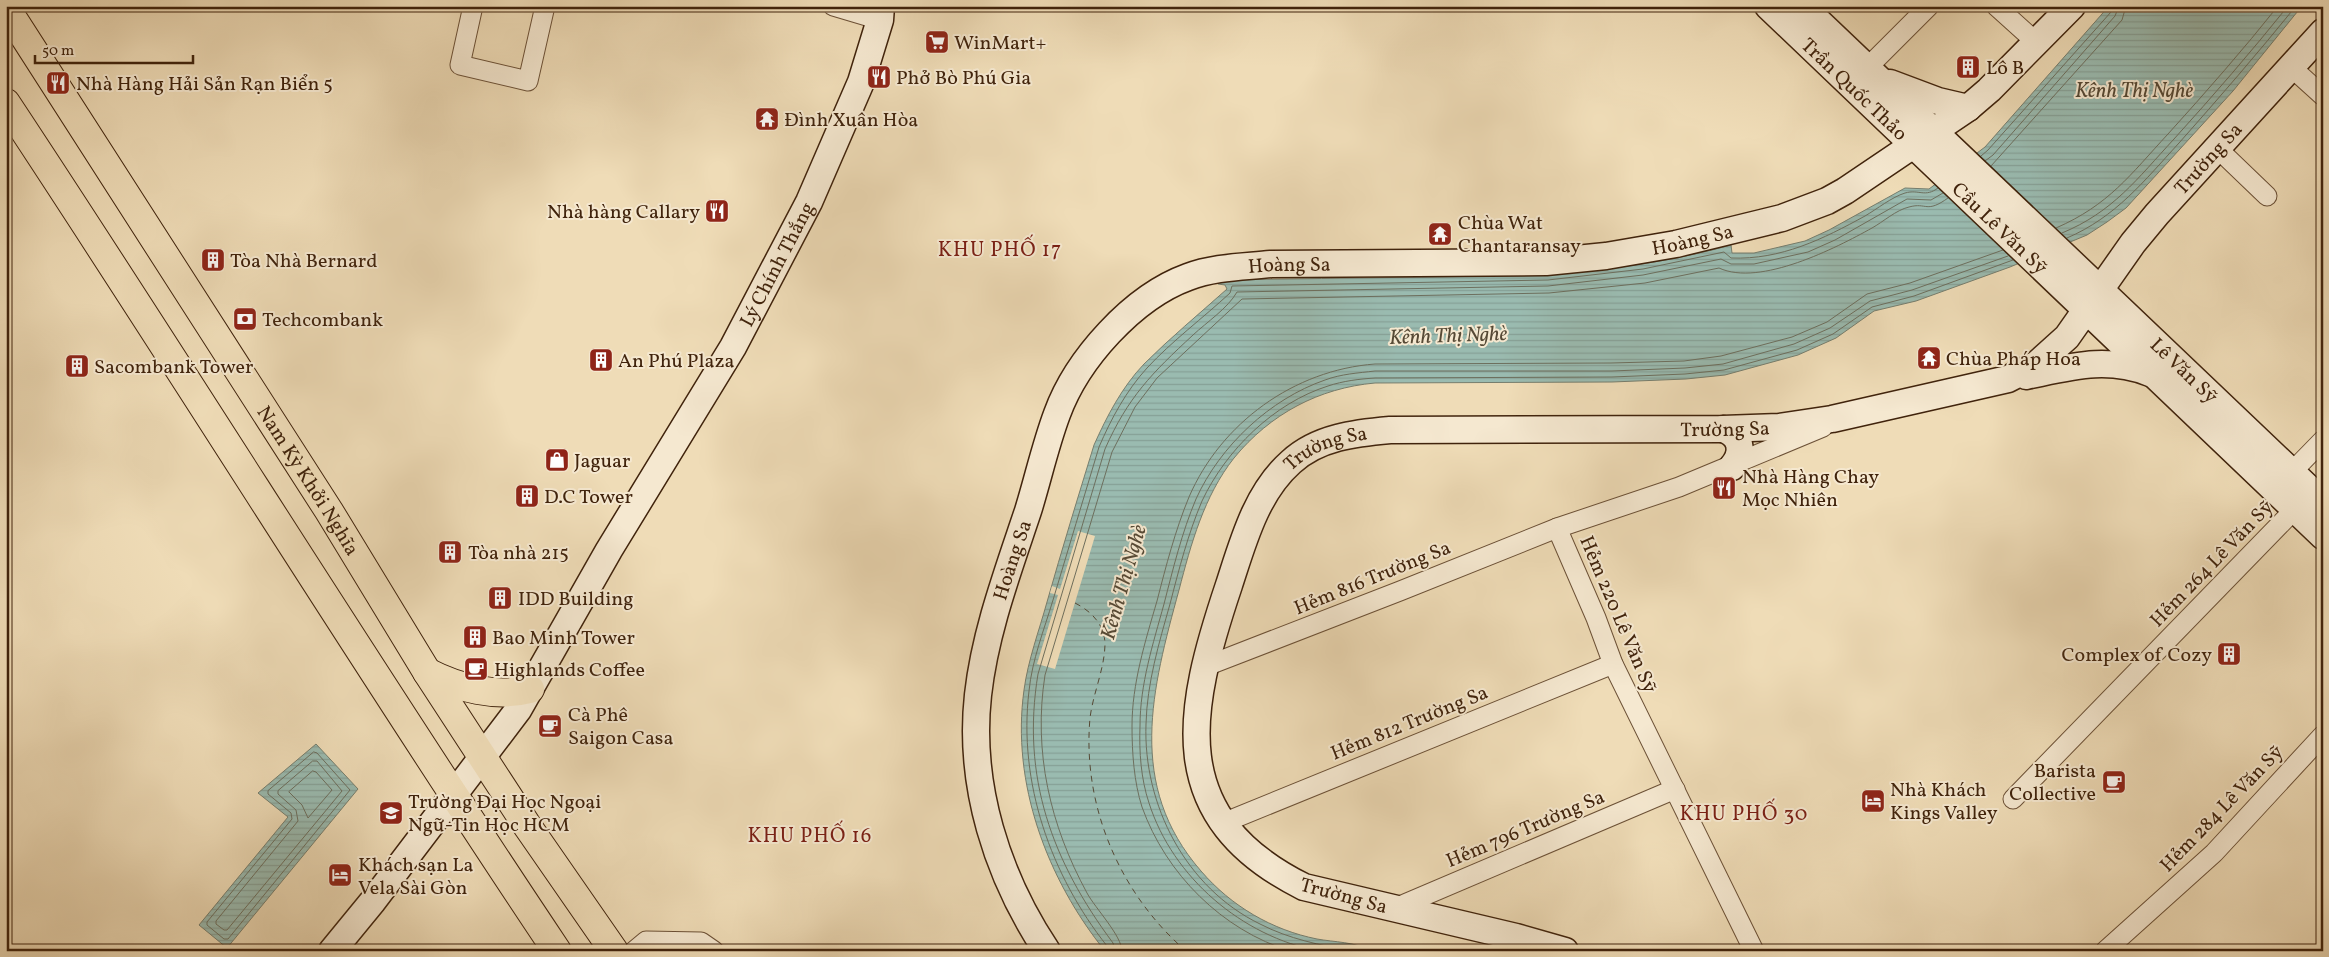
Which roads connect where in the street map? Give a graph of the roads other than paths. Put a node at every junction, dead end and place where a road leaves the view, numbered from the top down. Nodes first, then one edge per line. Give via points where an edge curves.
1 (473, 6) edge
2 (545, 6) edge
3 (833, 6) edge
4 (1768, 6) edge
5 (1802, 6) edge
6 (1929, 6) edge
7 (1996, 6) edge
8 (2072, 6) edge
9 (6, 8) edge
10 (880, 13) edge
11 (2323, 32) edge
12 (2037, 43) junction
13 (2291, 67) junction
14 (1871, 73) junction
15 (2323, 96) edge
16 (6, 102) edge
17 (1968, 108) junction
18 (1925, 138) junction
19 (2216, 148) junction
20 (1952, 164) joint
21 (2266, 196) dead end
22 (2068, 275) joint
23 (2094, 300) junction
24 (2154, 374) junction
25 (2008, 379) junction
26 (1854, 414) junction
27 (1723, 429) junction
28 (2323, 440) edge
29 (1732, 467) junction
30 (2283, 481) junction
31 (2323, 502) edge
32 (2295, 509) junction
33 (1557, 528) junction
34 (2323, 536) edge
35 (1613, 664) junction
36 (1204, 667) junction
37 (427, 672) junction
38 (530, 689) junction
39 (2323, 736) edge
40 (483, 758) junction
41 (1675, 789) junction
42 (453, 796) junction
43 (2013, 799) dead end
44 (1223, 823) junction
45 (1393, 909) junction
46 (332, 951) edge
47 (557, 951) edge
48 (614, 951) edge
49 (634, 951) edge
50 (714, 951) edge
51 (1047, 951) edge
52 (1565, 951) edge
53 (1754, 951) edge
54 (2105, 951) edge

1 - 2 street via 460,65 528,81
3 - 10 street
4 - 18 street, Trần Quốc Thảo
5 - 14 street, Trần Quốc Thảo
6 - 14 street
7 - 12 street
8 - 12 street, Hoàng Sa
9 - 37 main road, Nam Kỳ Khởi Nghĩa via 329,511
10 - 38 street, Lý Chính Thắng via 861,82 800,223 733,346 609,550
11 - 13 street, Trường Sa
12 - 17 street, Hoàng Sa
13 - 15 street
13 - 19 street, Trường Sa
14 - 17 street via 1925,97
14 - 18 street, Trần Quốc Thảo
16 - 42 main road
17 - 18 street, Hoàng Sa
18 - 20 street, Trần Quốc Thảo
18 - 51 street, Hoàng Sa via 1845,191 1804,211 1676,244 1546,262 1271,264 1230,268 1208,271 1171,284 1136,307 1088,361 1057,414 994,619 978,693 977,751 981,791 993,839 1009,883
19 - 21 street
19 - 23 street, Trường Sa via 2157,214
20 - 22 street, Cầu Lê Văn Sỹ
22 - 23 street, Lê Văn Sỹ
23 - 24 street, Lê Văn Sỹ
23 - 25 street, Trường Sa via 2075,328 2048,356
23 - 30 street, Lê Văn Sỹ
24 - 25 street via 2125,365 2100,363
24 - 30 street, Lê Văn Sỹ
25 - 26 street, Trường Sa
26 - 27 street, Trường Sa via 1779,427
26 - 29 street, Hẻm 220 Lê Văn Sỹ
27 - 29 street via 1735,435 1740,445 1739,457
27 - 36 street, Trường Sa via 1390,430 1364,432 1321,443 1291,461 1264,496 1234,567
28 - 30 street
29 - 33 street, Hẻm 220 Lê Văn Sỹ
30 - 31 street, Lê Văn Sỹ
30 - 32 street, Lê Văn Sỹ
32 - 34 street, Lê Văn Sỹ
32 - 43 street, Hẻm 264 Lê Văn Sỹ
33 - 35 street, Hẻm 220 Lê Văn Sỹ
33 - 36 street, Hẻm 816 Trường Sa
35 - 41 street, Hẻm 220 Lê Văn Sỹ
35 - 44 street, Hẻm 812 Trường Sa
36 - 44 street, Trường Sa via 1196,711 1198,759 1208,794
37 - 38 main road via 464,688 515,693
37 - 40 main road, Nam Kỳ Khởi Nghĩa
38 - 40 street, Lý Chính Thắng
39 - 54 street, Hẻm 284 Lê Văn Sỹ via 2214,853
40 - 42 street, Lý Chính Thắng
40 - 48 main road, Nam Kỳ Khởi Nghĩa
41 - 45 street, Hẻm 796 Trường Sa
41 - 53 street, Hẻm 220 Lê Văn Sỹ
42 - 46 street, Lý Chính Thắng
42 - 47 main road
44 - 45 street, Trường Sa via 1258,860 1288,879 1320,892
45 - 52 street, Trường Sa
49 - 50 street via 646,941 701,942

